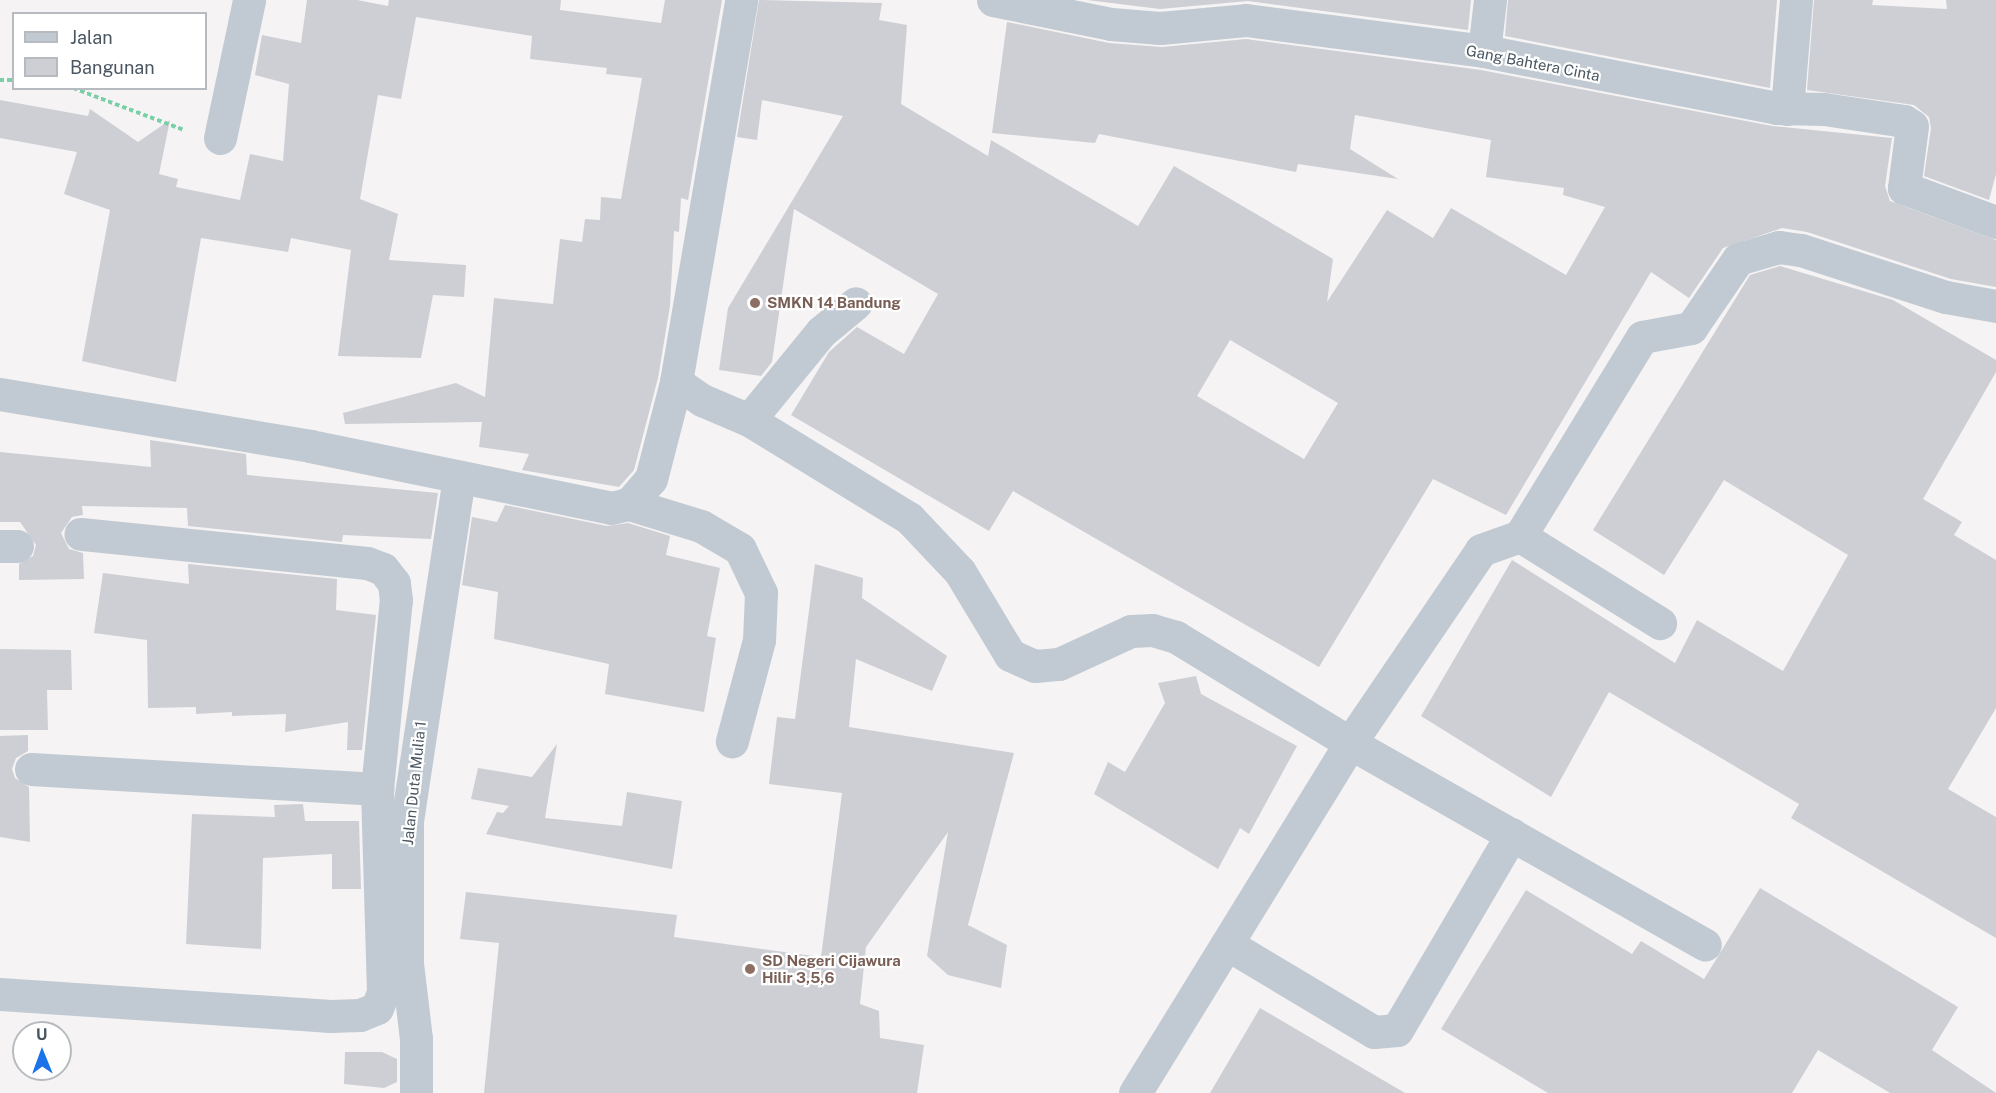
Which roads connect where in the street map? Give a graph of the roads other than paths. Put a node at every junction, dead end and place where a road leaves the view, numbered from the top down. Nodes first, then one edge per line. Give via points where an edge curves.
1 (249, 0) edge
2 (741, 0) edge
3 (993, 0) edge
4 (1490, 0) edge
5 (1796, 0) edge
6 (1484, 51) junction
7 (1787, 109) junction
8 (220, 138) road end
9 (1996, 222) edge
10 (856, 303) dead end
11 (1996, 306) edge
12 (676, 382) junction
13 (0, 394) edge
14 (749, 420) junction
15 (459, 477) junction
16 (629, 504) junction
17 (80, 534) dead end
18 (1520, 536) junction
19 (1660, 623) dead end
20 (732, 741) dead end
21 (1350, 743) junction
22 (31, 769) dead end
23 (377, 789) junction
24 (1512, 834) junction
25 (1227, 944) junction
26 (1705, 945) dead end
27 (0, 994) edge
28 (416, 1093) edge
29 (1135, 1093) edge

1 - 8 street
2 - 12 street
3 - 6 street, Gang Bahtera Cinta via 1111,24 1160,28 1234,18
4 - 6 street
5 - 7 street
6 - 7 street, Gang Bahtera Cinta
7 - 9 street, Gang Bahtera Cinta via 1824,109 1904,121 1912,126 1904,188
10 - 14 street via 820,332
11 - 18 street via 1946,297 1801,250 1779,247 1737,259 1691,327 1642,337
12 - 14 street via 702,400
12 - 16 street via 651,479
13 - 15 street
14 - 21 street via 909,518 960,572 1010,655 1035,666 1059,664 1131,630 1152,630 1176,637
15 - 16 street via 611,508
15 - 28 street, Jalan Duta Mulia 1 via 407,821 407,963 416,1039
16 - 20 street via 701,526 740,549 761,593 759,640
17 - 23 street via 367,563 383,569 393,583 396,600
18 - 19 street
18 - 21 street via 1480,550
21 - 24 street
21 - 25 street
22 - 23 street
23 - 27 street via 383,992 377,1008 360,1015 330,1016
24 - 25 street via 1397,1030 1374,1032
24 - 26 street
25 - 29 street

